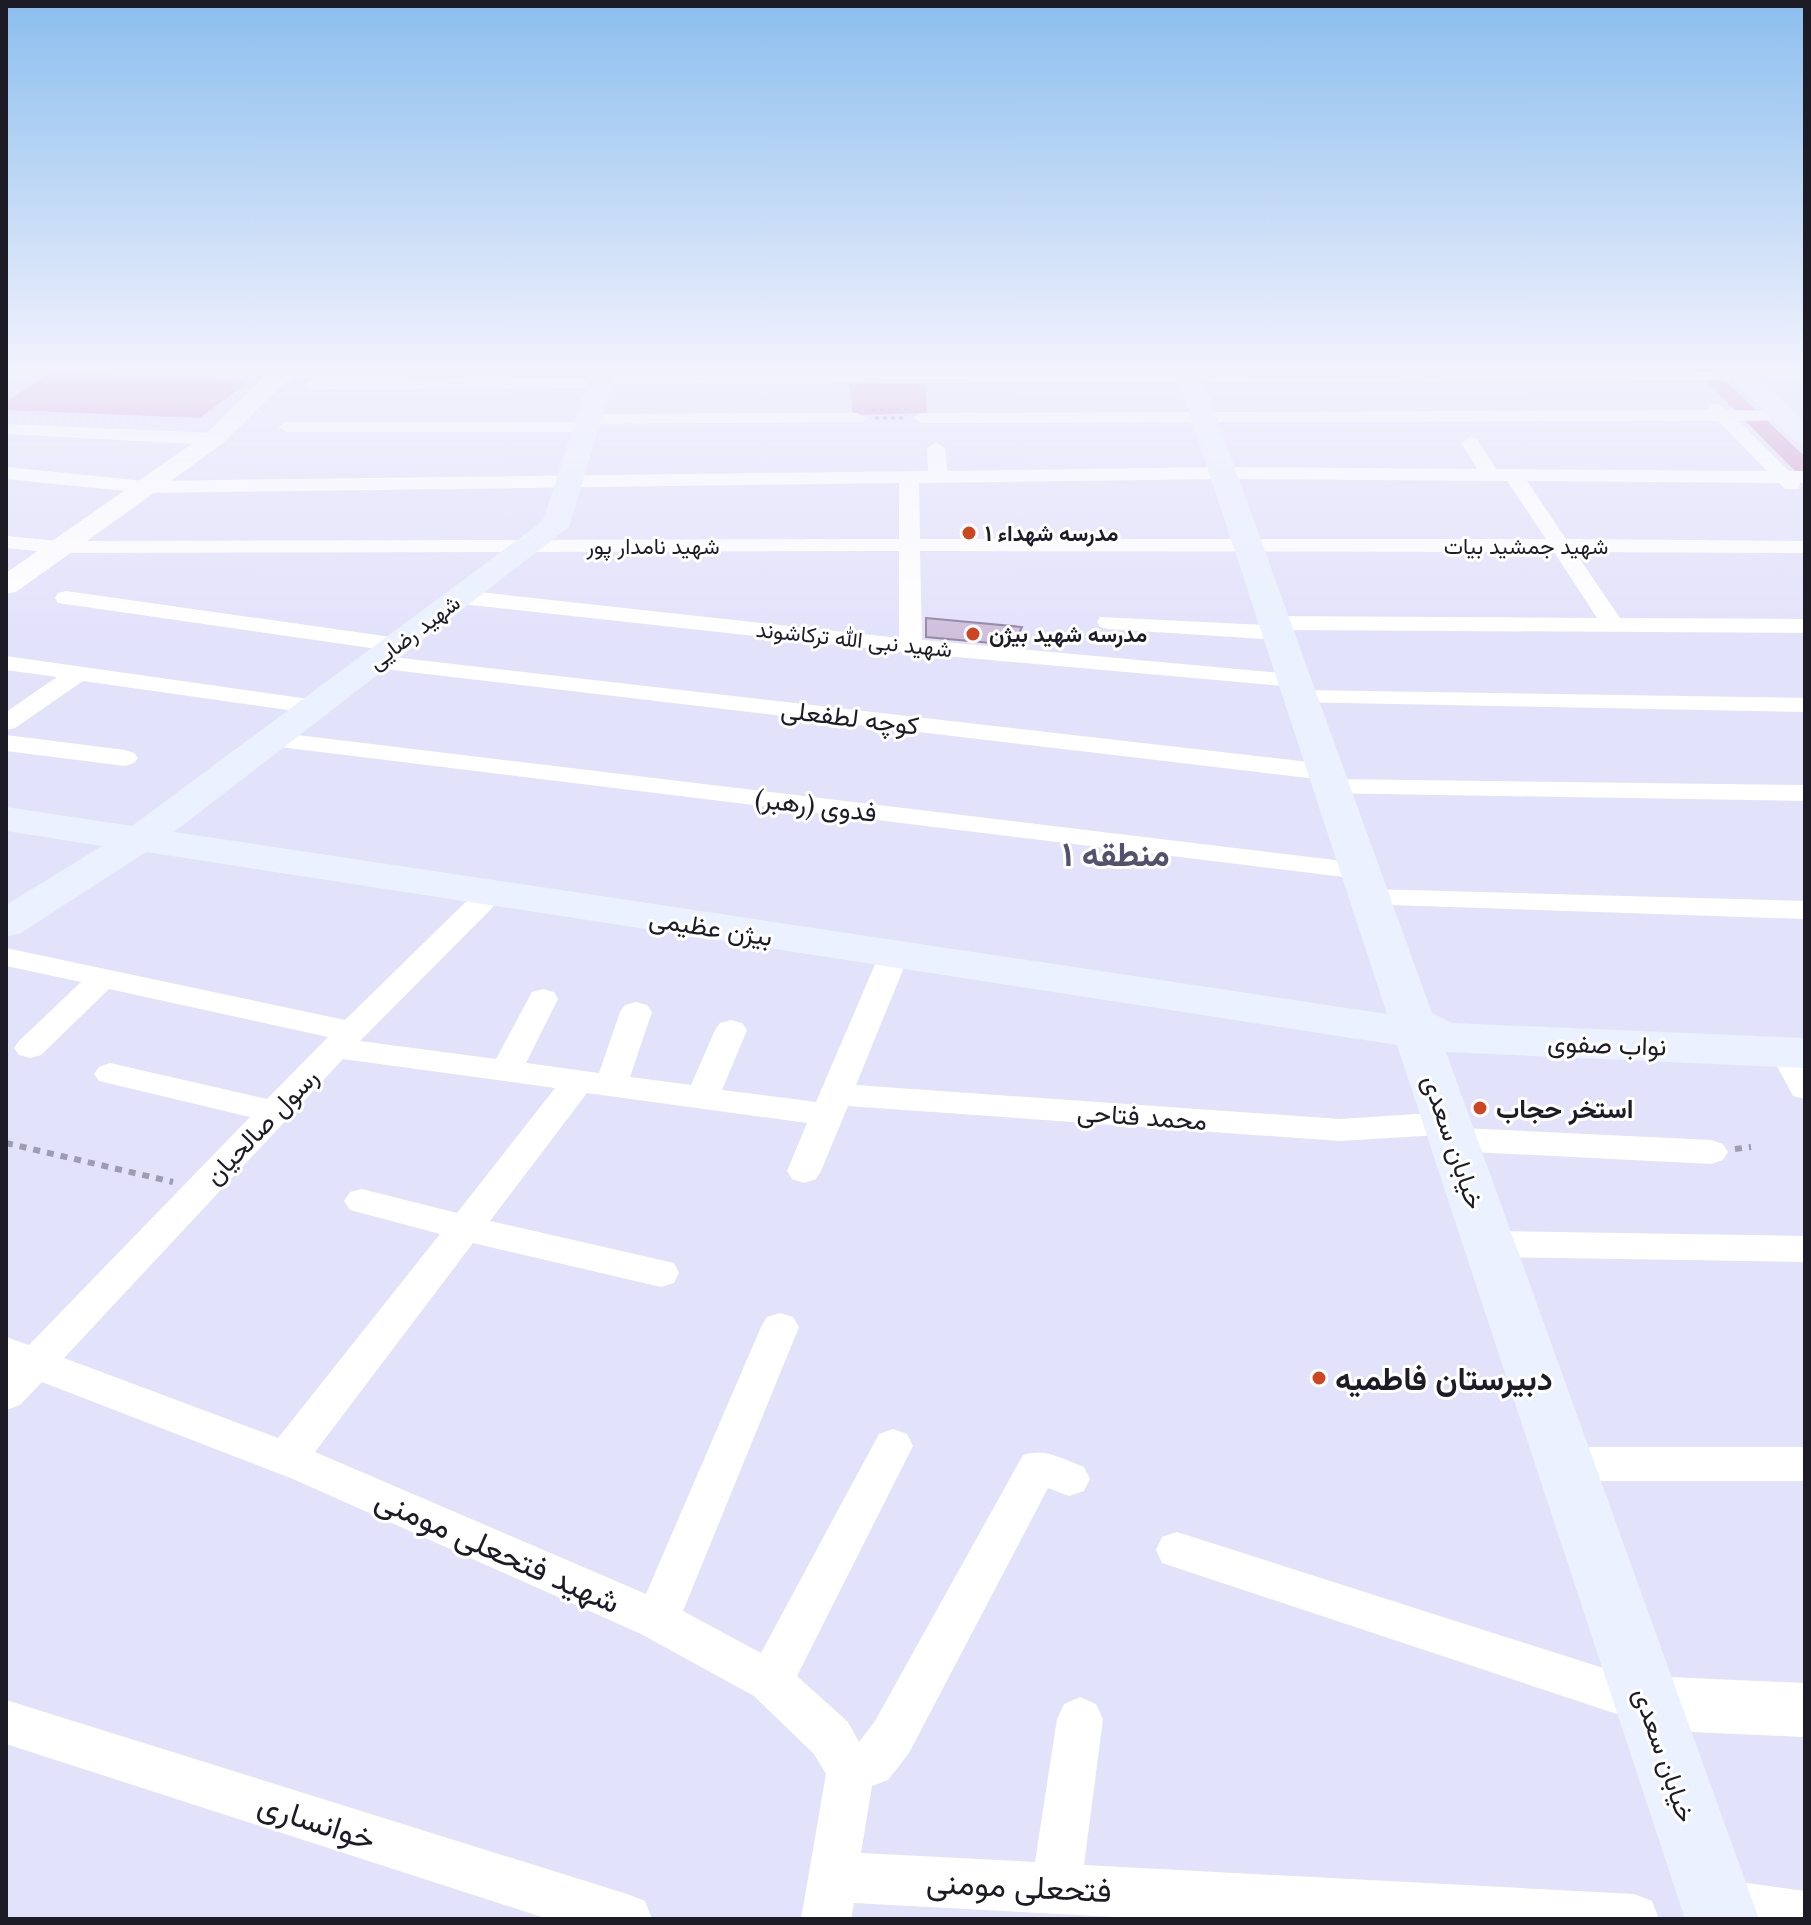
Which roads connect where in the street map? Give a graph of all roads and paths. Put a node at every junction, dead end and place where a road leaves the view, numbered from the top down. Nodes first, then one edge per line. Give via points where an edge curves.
1 (190, 456) edge
2 (578, 456) edge
3 (937, 456) edge
4 (1217, 456) edge
5 (1478, 456) edge
6 (1764, 456) edge
7 (6, 473) edge
8 (1223, 473) junction
9 (1490, 475) junction
10 (1513, 475) junction
11 (909, 477) junction
12 (938, 477) junction
13 (1784, 477) junction
14 (1805, 477) edge
15 (570, 482) junction
16 (145, 487) junction
17 (1805, 498) edge
18 (6, 542) edge
19 (1248, 544) junction
20 (910, 545) junction
21 (528, 546) junction
22 (1560, 546) junction
23 (59, 547) junction
24 (1805, 547) edge
25 (6, 586) edge
26 (174, 591) dead end
27 (461, 597) junction
28 (66, 598) dead end
29 (158, 611) junction
30 (1108, 622) dead end
31 (1613, 625) junction
32 (1277, 628) junction
33 (1801, 631) edge
34 (911, 646) junction
35 (386, 653) junction
36 (6, 663) edge
37 (79, 673) junction
38 (1298, 688) junction
39 (1805, 705) edge
40 (316, 707) junction
41 (6, 723) edge
42 (272, 740) junction
43 (6, 743) edge
44 (125, 758) dead end
45 (1329, 779) junction
46 (1805, 793) edge
47 (6, 819) edge
48 (140, 839) junction
49 (1365, 884) junction
50 (491, 893) junction
51 (1805, 910) edge
52 (9, 953) edge
53 (894, 955) junction
54 (103, 978) junction
55 (543, 999) dead end
56 (636, 1012) dead end
57 (1413, 1022) junction
58 (731, 1030) dead end
59 (344, 1040) junction
60 (30, 1048) dead end
61 (1798, 1064) edge
62 (505, 1073) junction
63 (110, 1074) dead end
64 (594, 1085) junction
65 (702, 1099) junction
66 (833, 1104) junction
67 (274, 1112) junction
68 (1450, 1131) junction
69 (6, 1143) edge
70 (1711, 1152) dead end
71 (804, 1171) dead end
72 (202, 1188) junction
73 (362, 1201) dead end
74 (465, 1228) junction
75 (1489, 1244) junction
76 (1805, 1249) edge
77 (661, 1273) dead end
78 (780, 1327) dead end
79 (16, 1370) edge
80 (893, 1446) dead end
81 (286, 1459) junction
82 (1565, 1464) junction
83 (1805, 1464) edge
84 (1069, 1479) dead end
85 (1177, 1550) dead end
86 (657, 1620) junction
87 (770, 1681) junction
88 (1647, 1703) junction
89 (1805, 1710) edge
90 (1080, 1719) dead end
91 (6, 1722) edge
92 (850, 1772) junction
93 (1056, 1888) junction
94 (830, 1898) edge
95 (1280, 1910) edge
96 (1719, 1912) edge
97 (1805, 1916) edge
98 (627, 1919) edge
99 (1634, 1919) edge

1 - 16 street
2 - 15 main road, شهید رضایی
3 - 12 street
4 - 8 main road, خیابان سعدی
5 - 9 street
6 - 13 street
7 - 16 street
8 - 9 street
8 - 12 street
8 - 19 main road, خیابان سعدی
9 - 10 street
10 - 13 street
10 - 22 street
11 - 12 street
11 - 15 street
11 - 20 street
13 - 14 street
13 - 17 street
15 - 16 street
15 - 21 main road, شهید رضایی via 558,521
16 - 23 street
18 - 23 street, شهید نامدار پور
19 - 20 street, شهید نامدار پور
19 - 22 street, شهید جمشید بیات
19 - 32 main road, خیابان سعدی
20 - 21 street, شهید نامدار پور
20 - 34 street
21 - 23 street, شهید نامدار پور
21 - 27 main road, شهید رضایی
22 - 24 street, شهید جمشید بیات
22 - 31 street
23 - 25 street
26 - 29 street
27 - 34 street, شهید نبی الله ترکاشوند
27 - 35 main road, شهید رضایی
28 - 29 street, کوچه لطفعلی
29 - 35 street, کوچه لطفعلی
30 - 32 street
31 - 32 street
31 - 33 street
32 - 38 main road, خیابان سعدی
34 - 38 street, شهید نبی الله ترکاشوند
35 - 40 main road, شهید رضایی
35 - 45 street, کوچه لطفعلی
36 - 37 street
37 - 40 street
37 - 41 street
38 - 39 street, شهید نبی الله ترکاشوند
38 - 45 main road, خیابان سعدی
40 - 42 main road, شهید رضایی
42 - 48 main road, شهید رضایی
42 - 49 street, فدوی (رهبر)
43 - 44 street
45 - 46 street, کوچه لطفعلی
45 - 49 main road, خیابان سعدی
47 - 48 main road, بیژن عظیمی
48 - 50 main road, بیژن عظیمی
48 - 52 main road, شهید رضایی
49 - 51 street, فدوی (رهبر)
49 - 57 main road, خیابان سعدی
50 - 53 main road, بیژن عظیمی
50 - 59 street, رسول صالحیان
52 - 54 street, محمد فتاحی
53 - 57 main road, بیژن عظیمی via 1401,1031
53 - 66 street
54 - 59 street, محمد فتاحی
54 - 60 street
55 - 62 street
56 - 64 street
57 - 61 main road, نواب صفوی via 1444,1037
57 - 68 main road, خیابان سعدی
58 - 65 street
59 - 62 street, محمد فتاحی
59 - 67 street, رسول صالحیان
62 - 64 street, محمد فتاحی
63 - 67 street
64 - 65 street, محمد فتاحی
64 - 74 street
65 - 66 street, محمد فتاحی
66 - 68 street, محمد فتاحی
66 - 71 street
67 - 72 street, رسول صالحیان
68 - 70 street, محمد فتاحی
68 - 75 main road, خیابان سعدی
69 - 72 path
72 - 79 street, رسول صالحیان
73 - 74 street
74 - 77 street
74 - 81 street
75 - 76 street
75 - 82 main road, خیابان سعدی
78 - 86 street
79 - 81 street, شهید فتحعلی مومنی
80 - 87 street
81 - 86 street, شهید فتحعلی مومنی
82 - 83 street
82 - 88 main road, خیابان سعدی
84 - 92 street via 1038,1467 892,1737 871,1764
85 - 88 street
86 - 87 street, شهید فتحعلی مومنی
87 - 92 street, شهید فتحعلی مومنی via 831,1738
88 - 89 street
88 - 96 main road, خیابان سعدی
90 - 93 street
91 - 98 street, خوانساری
92 - 94 street
93 - 94 street, فتحعلی مومنی
93 - 95 street, فتحعلی مومنی
95 - 99 street, فتحعلی مومنی
96 - 97 street

